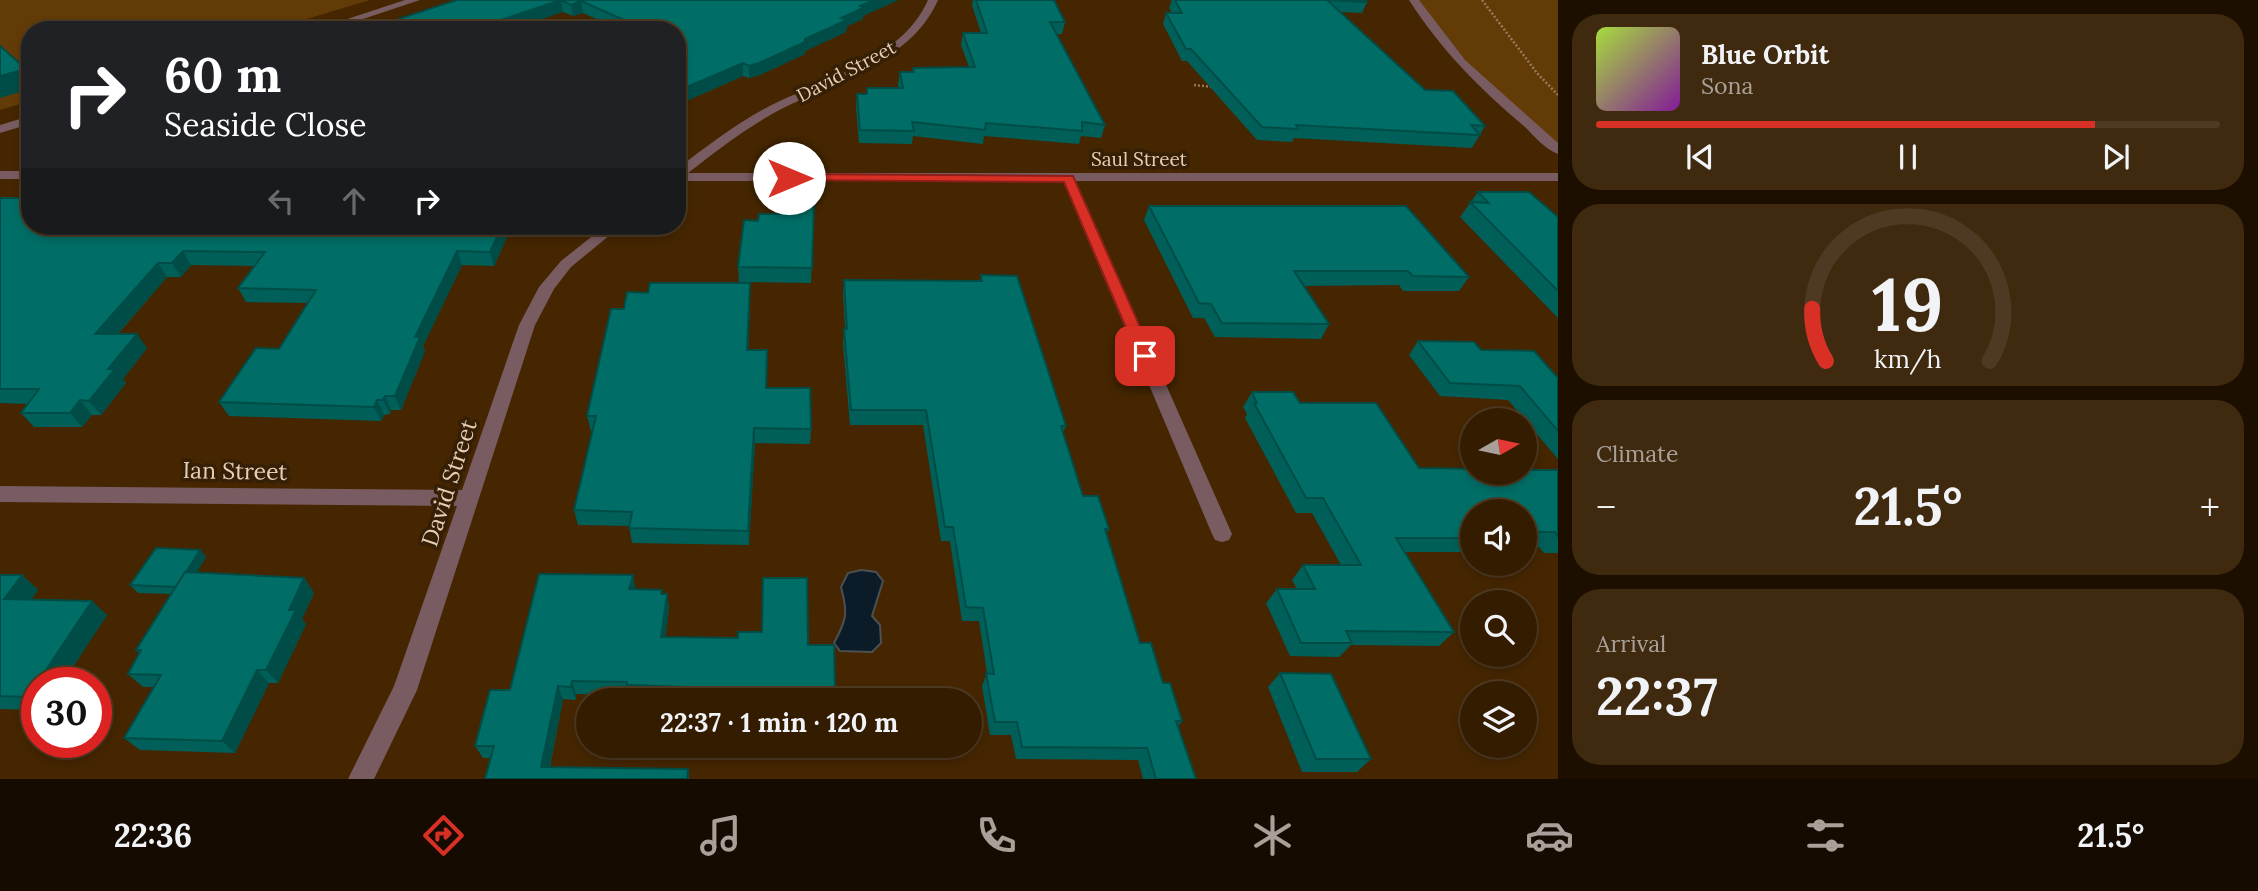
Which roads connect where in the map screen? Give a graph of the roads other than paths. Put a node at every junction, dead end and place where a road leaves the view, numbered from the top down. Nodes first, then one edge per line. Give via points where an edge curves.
1 (415, 0) edge
2 (933, 0) edge
3 (1414, 0) edge
4 (348, 21) edge
5 (21, 123) edge
6 (0, 129) edge
7 (1558, 150) edge
8 (686, 169) edge
9 (0, 175) edge
10 (21, 175) edge
11 (686, 176) edge
12 (1558, 177) edge
13 (1069, 179) junction
14 (603, 235) edge
15 (0, 494) edge
16 (470, 498) junction
17 (1222, 534) dead end
18 (360, 779) edge

1 - 4 street
2 - 8 street, David Street via 920,24 895,46 734,132
3 - 7 street via 1454,56
5 - 6 street
9 - 10 street
11 - 13 street, Saul Street
12 - 13 street, Saul Street
13 - 17 street
14 - 16 street, David Street via 566,264 547,287 527,325
15 - 16 street, Ian Street
16 - 18 street, David Street via 405,690

